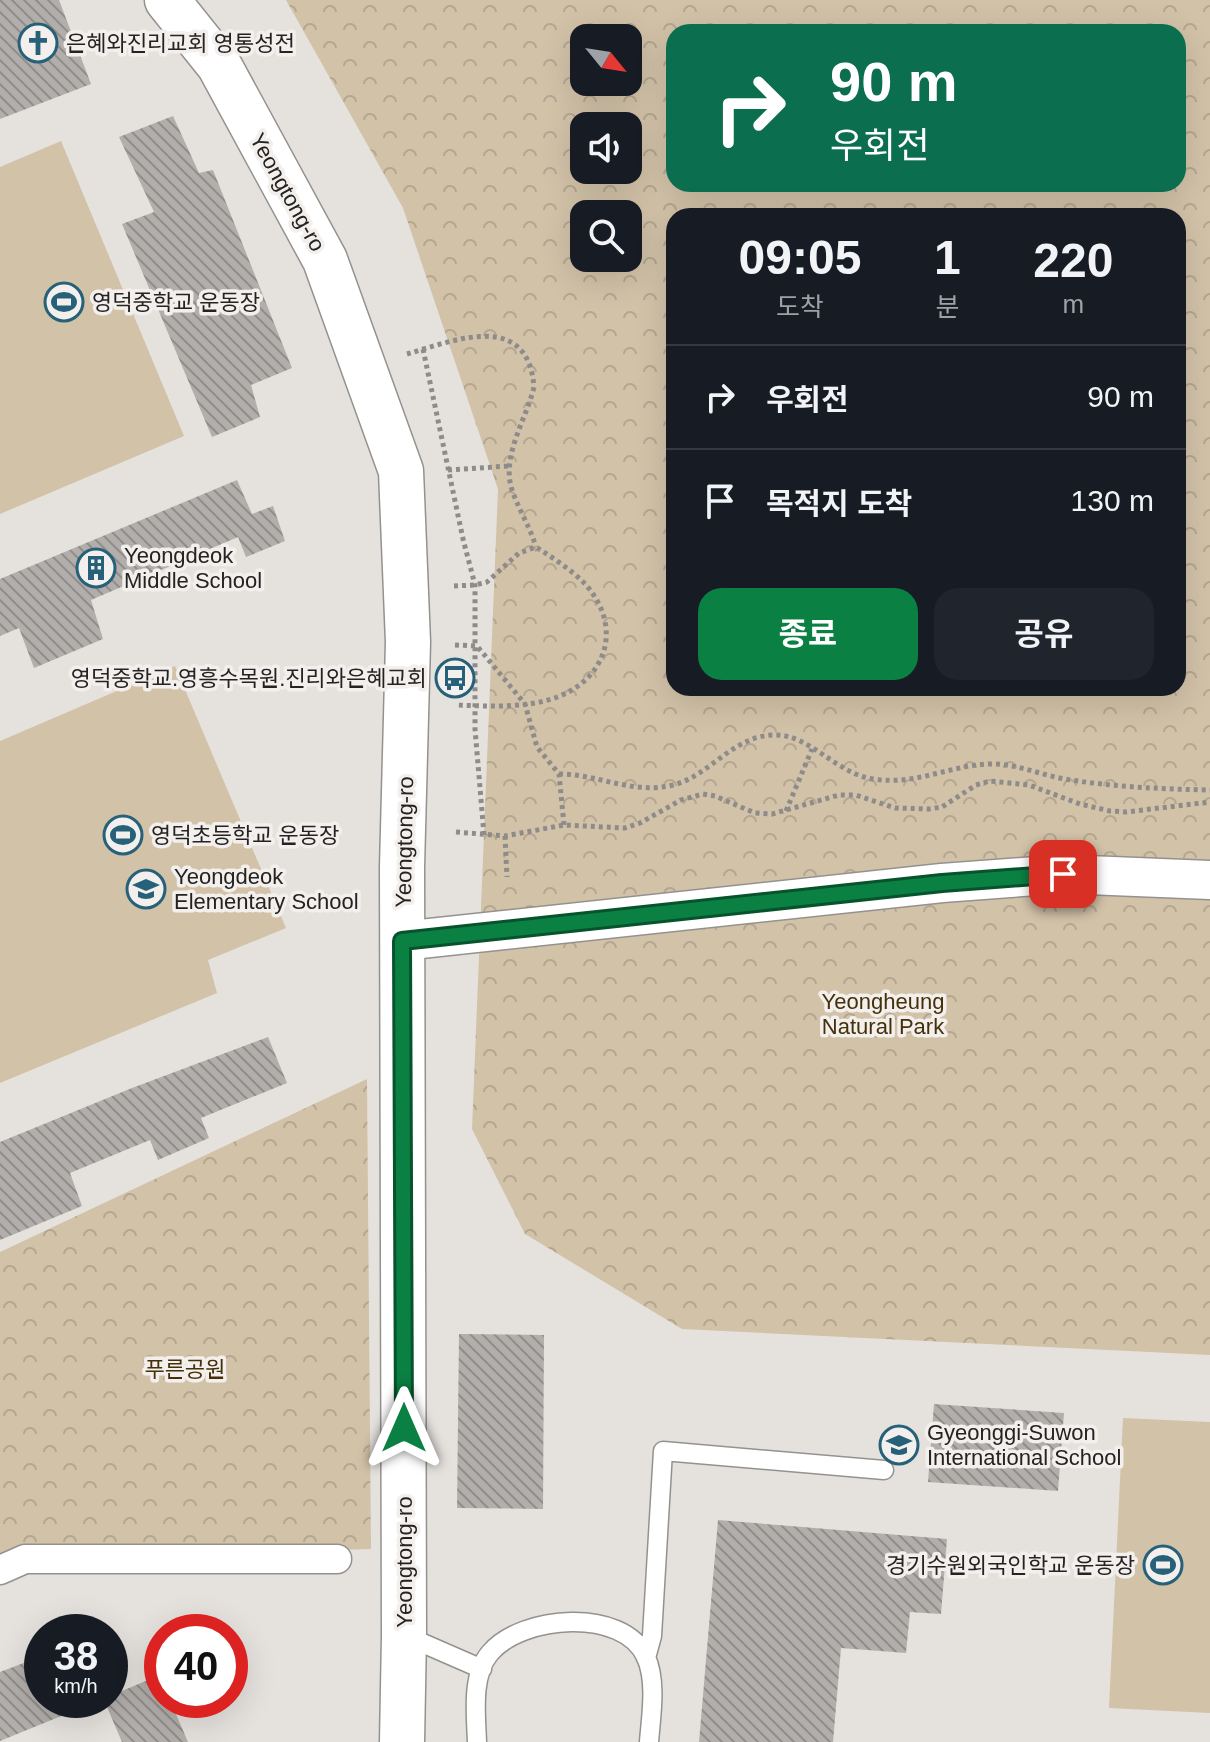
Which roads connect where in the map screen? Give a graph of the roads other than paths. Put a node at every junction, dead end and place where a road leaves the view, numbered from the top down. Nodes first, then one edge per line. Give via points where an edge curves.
1 (167, 0) edge
2 (1210, 880) edge
3 (402, 941) junction
4 (884, 1470) dead end
5 (337, 1559) dead end
6 (0, 1570) edge
7 (404, 1635) junction
8 (646, 1658) junction
9 (482, 1669) junction
10 (402, 1742) edge
11 (477, 1742) edge
12 (649, 1742) edge

1 - 3 street, Yeongtong-ro via 219,65 325,260 401,471 408,642
2 - 3 street via 1063,874 942,883
3 - 7 street, Yeongtong-ro
4 - 8 lane via 663,1451 652,1636
5 - 6 street via 25,1559
7 - 9 lane
7 - 10 street, Yeongtong-ro
8 - 9 lane via 633,1639 614,1631 579,1621 546,1623 515,1633 489,1653
8 - 12 lane via 653,1688
9 - 11 lane

